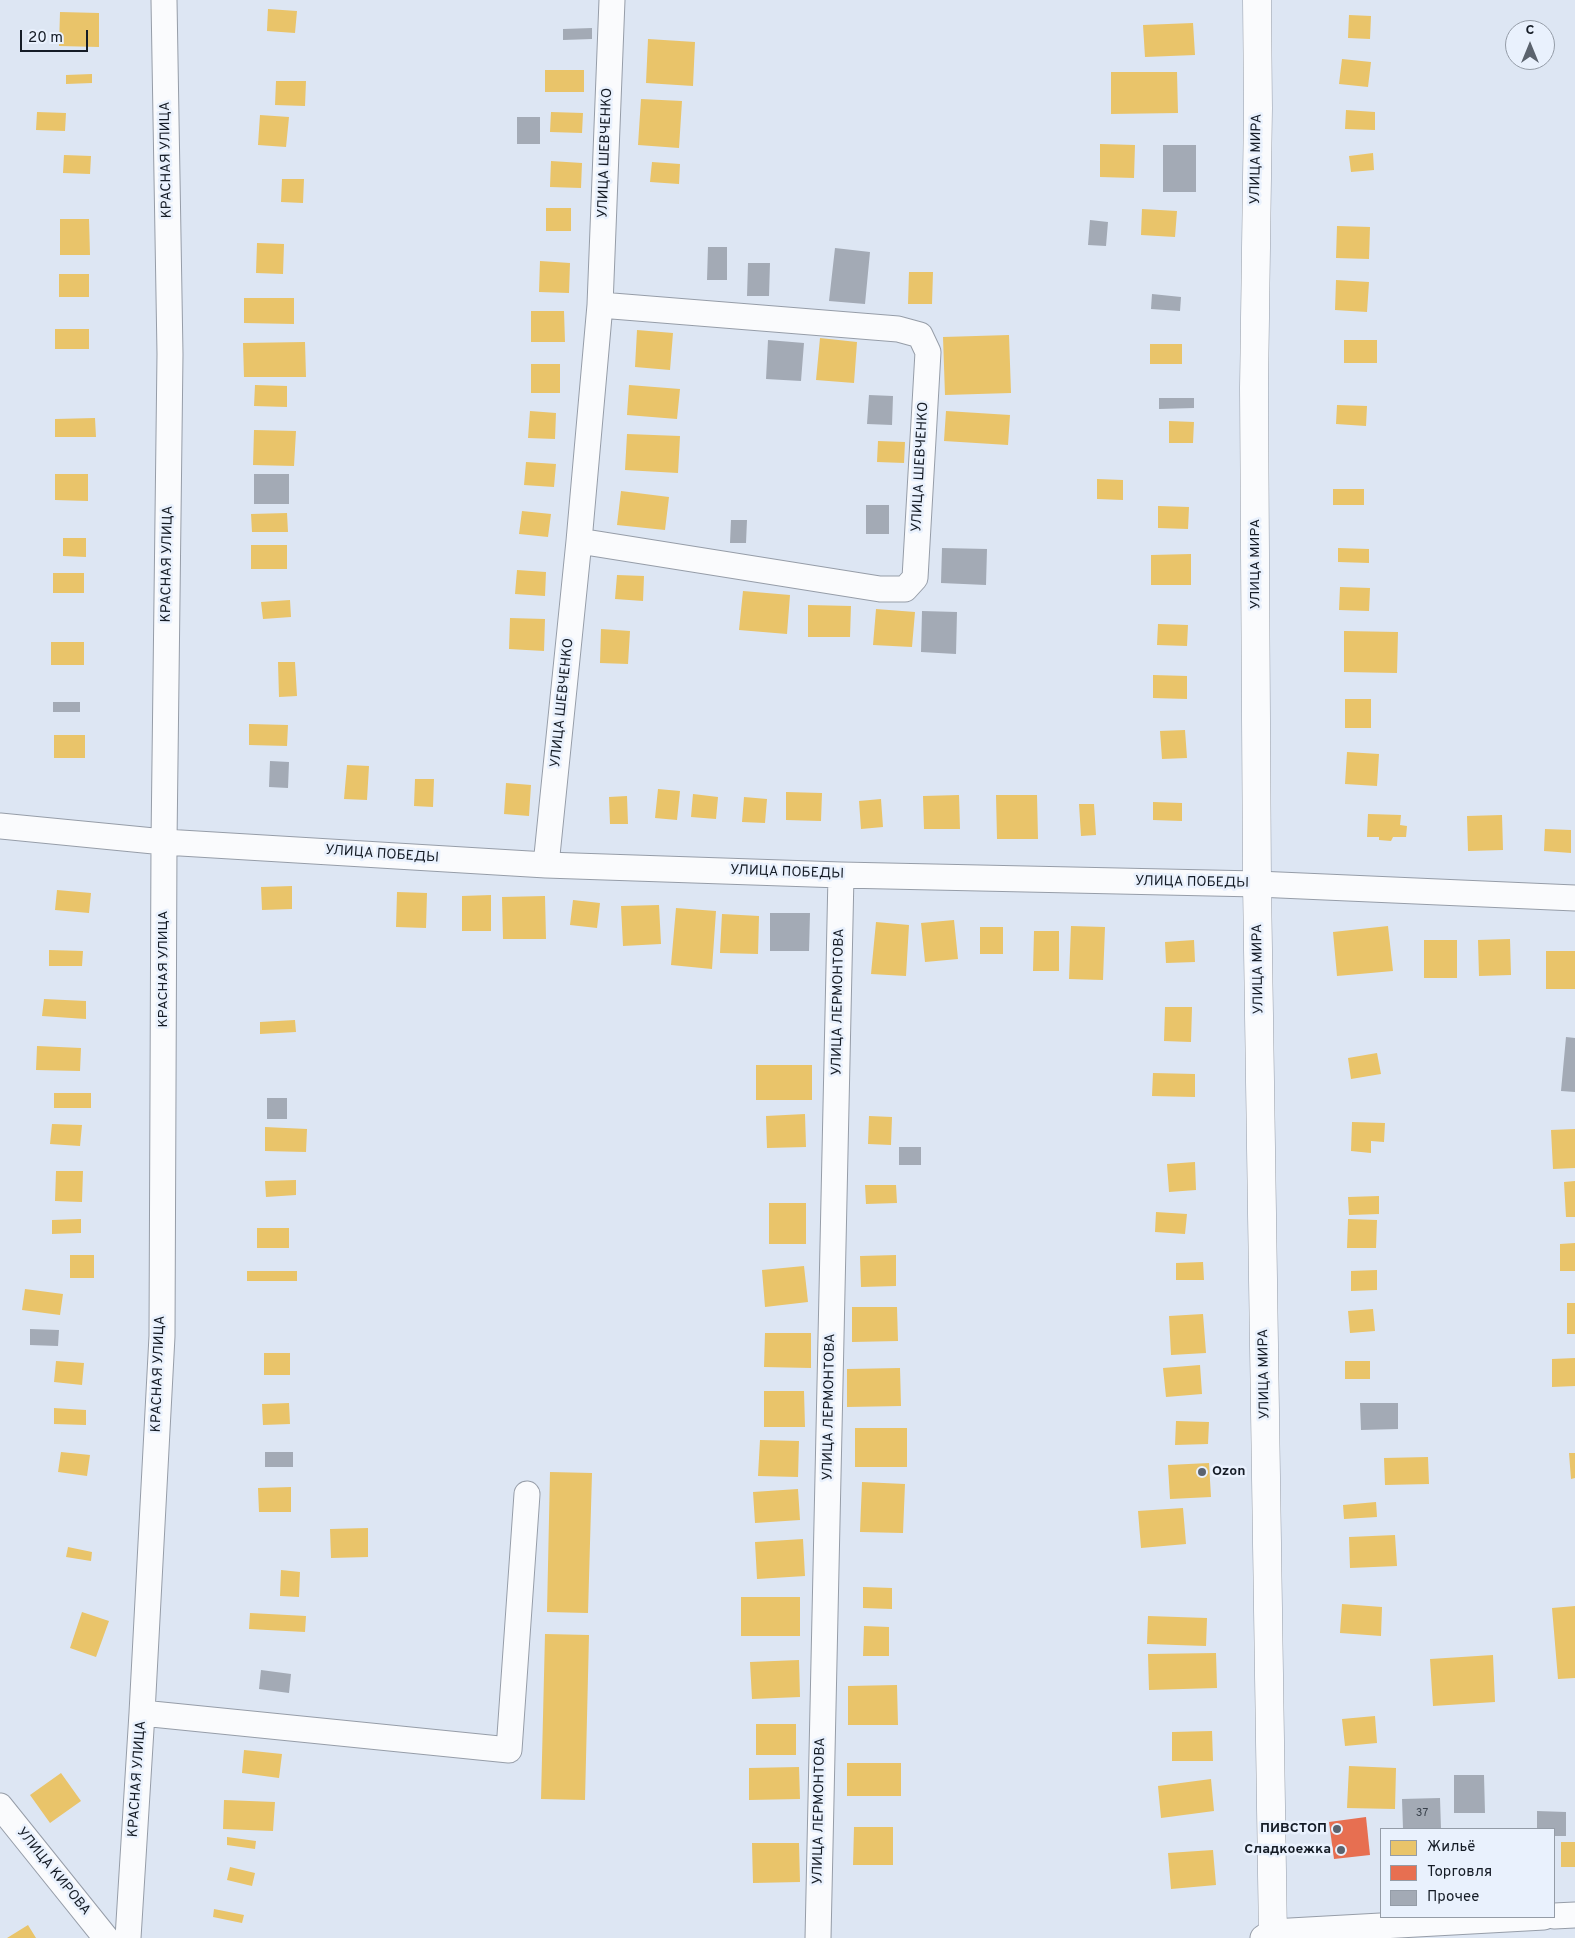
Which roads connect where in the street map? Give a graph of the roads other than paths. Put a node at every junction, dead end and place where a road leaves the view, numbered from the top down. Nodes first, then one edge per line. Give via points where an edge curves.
1 (164, 0) edge
2 (612, 0) edge
3 (1256, 0) edge
4 (600, 305) junction
5 (579, 541) junction
6 (0, 826) edge
7 (164, 842) junction
8 (546, 865) junction
9 (841, 875) junction
10 (1257, 884) junction
11 (1575, 898) edge
12 (527, 1494) dead end
13 (142, 1714) junction
14 (0, 1806) edge
15 (1575, 1915) edge
16 (1555, 1916) edge
17 (1530, 1918) edge
18 (1269, 1936) edge
19 (106, 1938) edge
20 (128, 1938) edge
21 (818, 1938) edge

1 - 7 street, КРАСНАЯ УЛИЦА via 170,354
2 - 4 street, УЛИЦА ШЕВЧЕНКО
3 - 10 main road, УЛИЦА МИРА
4 - 5 street, УЛИЦА ШЕВЧЕНКО
4 - 5 street, УЛИЦА ШЕВЧЕНКО via 898,329 920,335 928,352 915,578 905,589 880,589
5 - 8 street, УЛИЦА ШЕВЧЕНКО
6 - 7 street, УЛИЦА ПОБЕДЫ
7 - 8 street, УЛИЦА ПОБЕДЫ
7 - 13 street, КРАСНАЯ УЛИЦА via 162,1336
8 - 9 street, УЛИЦА ПОБЕДЫ
9 - 10 street, УЛИЦА ПОБЕДЫ
9 - 21 street, УЛИЦА ЛЕРМОНТОВА
10 - 11 street, УЛИЦА ПОБЕДЫ
10 - 18 main road, УЛИЦА МИРА
12 - 13 street via 509,1750
13 - 20 street, КРАСНАЯ УЛИЦА
14 - 19 street, УЛИЦА КИРОВА
15 - 16 street
17 - 18 street

